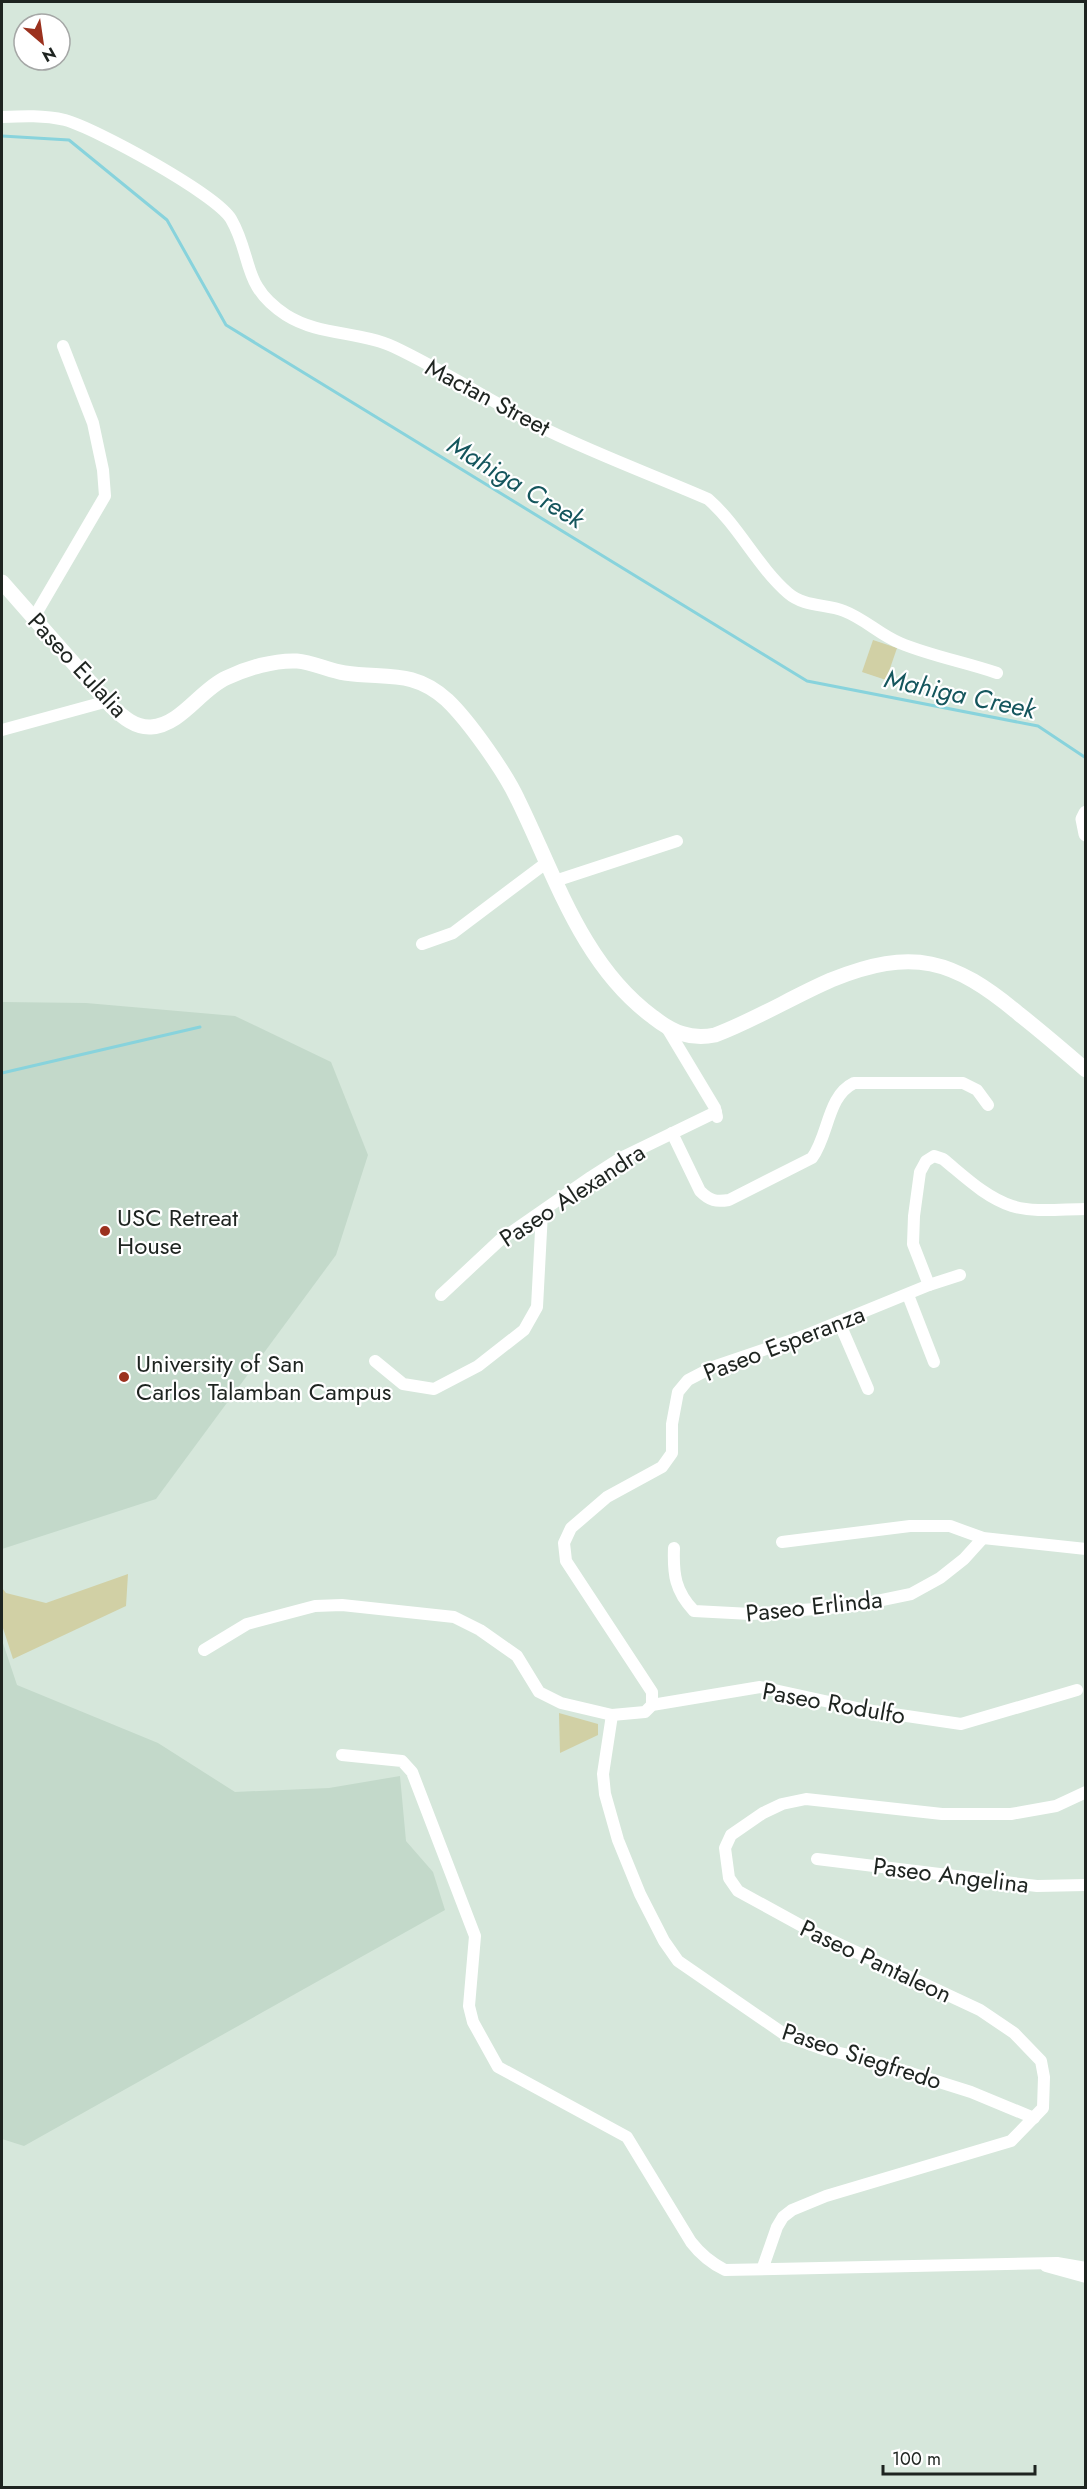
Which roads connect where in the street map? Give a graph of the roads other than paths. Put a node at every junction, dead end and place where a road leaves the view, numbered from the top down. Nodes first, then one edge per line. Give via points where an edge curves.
1 (2, 117) edge
2 (63, 346) dead end
3 (2, 582) edge
4 (33, 619) junction
5 (997, 673) dead end
6 (108, 701) junction
7 (2, 730) edge
8 (1086, 813) edge
9 (1086, 834) edge
10 (677, 841) dead end
11 (546, 863) junction
12 (555, 881) junction
13 (422, 944) dead end
14 (668, 1028) junction
15 (1086, 1070) edge
16 (988, 1105) dead end
17 (672, 1133) junction
18 (1086, 1209) edge
19 (542, 1212) junction
20 (960, 1275) dead end
21 (929, 1285) junction
22 (908, 1295) junction
23 (441, 1296) dead end
24 (839, 1322) junction
25 (375, 1361) dead end
26 (934, 1362) dead end
27 (868, 1389) dead end
28 (983, 1538) junction
29 (782, 1542) dead end
30 (674, 1548) dead end
31 (1086, 1549) edge
32 (204, 1650) dead end
33 (1077, 1690) dead end
34 (652, 1704) junction
35 (612, 1715) junction
36 (342, 1755) dead end
37 (1086, 1792) edge
38 (817, 1859) dead end
39 (1086, 1885) edge
40 (1034, 2118) junction
41 (763, 2267) junction
42 (1057, 2267) junction
43 (1086, 2268) edge
44 (1086, 2277) edge

1 - 5 street, Mactan Street via 45,117 74,124 115,142 203,193 231,218 255,285 285,314 327,332 392,346 549,431 708,499 790,595 806,603 842,610 898,642
2 - 4 street via 93,423 105,496
3 - 4 street, Paseo Eulalia
4 - 6 street, Paseo Eulalia
6 - 7 street
6 - 11 street, Paseo Eulalia via 137,725 158,725 173,719 225,678 263,665 296,661 344,673 413,679 432,688 459,712 509,783
8 - 9 street
10 - 12 street
11 - 12 street, Paseo Eulalia
11 - 13 street via 453,933
12 - 14 street, Paseo Eulalia via 612,981
14 - 15 street, Paseo Eulalia via 692,1037 715,1035 857,970 920,962 962,972 988,988
14 - 17 street, Paseo Alexandra via 716,1115
16 - 17 street via 977,1090 963,1083 854,1083 843,1088 812,1158 729,1200 717,1202 700,1191
17 - 19 street, Paseo Alexandra via 619,1159
18 - 21 street via 1013,1206 993,1197 934,1156 920,1172 914,1216 914,1244
19 - 23 street, Paseo Alexandra via 500,1240
19 - 25 street via 537,1307 524,1329 478,1366 434,1389 404,1384
20 - 21 street, Paseo Esperanza
21 - 22 street, Paseo Esperanza
22 - 24 street, Paseo Esperanza
22 - 26 street
24 - 27 street
24 - 34 street, Paseo Esperanza via 713,1367 688,1380 678,1392 672,1453 662,1467 607,1497 571,1528 564,1543 566,1561 652,1692
28 - 29 street via 950,1526 910,1526
28 - 30 street, Paseo Erlinda via 940,1578 911,1594 853,1606 751,1614 694,1611 675,1581
28 - 31 street
32 - 35 street, Paseo Rodulfo via 247,1624 315,1606 342,1605 454,1617 517,1656 539,1692 561,1703
33 - 34 street, Paseo Rodulfo via 961,1724 866,1710 760,1687
34 - 35 street, Paseo Rodulfo via 645,1712
35 - 40 street, Paseo Siegfredo via 603,1774 605,1794 640,1894 678,1961 787,2037 960,2089
36 - 41 street via 402,1761 412,1772 475,1936 469,2007 498,2067 627,2137 701,2255 725,2270
37 - 40 street, Paseo Pantaleon via 1056,1806 1011,1814 942,1814 806,1799 763,1813 731,1835 725,1848 729,1878 738,1892 811,1931 980,2010 1014,2033 1041,2061 1042,2108
38 - 39 street, Paseo Angelina via 1037,1886
40 - 41 street, Paseo Pantaleon via 1011,2141 826,2196 792,2211 777,2227
41 - 42 street
42 - 43 street
42 - 44 street

